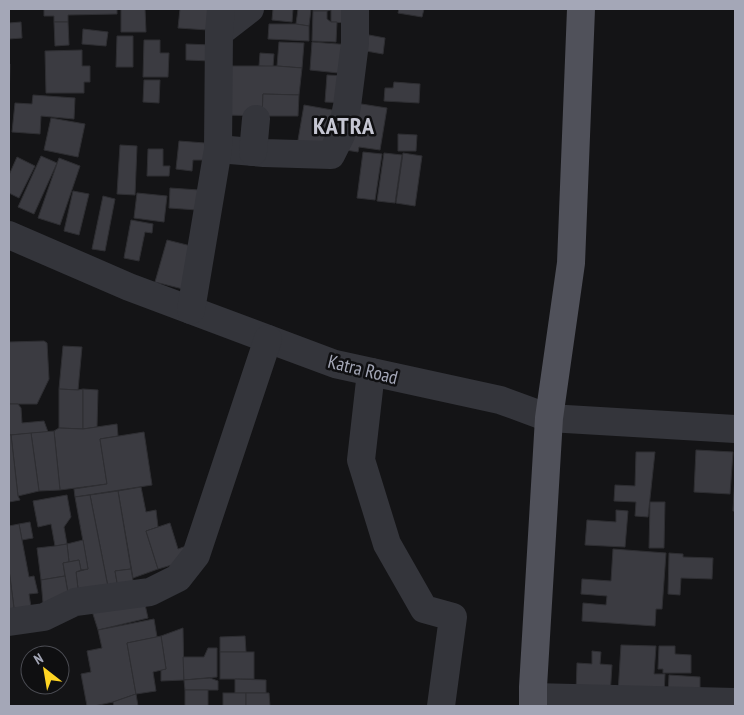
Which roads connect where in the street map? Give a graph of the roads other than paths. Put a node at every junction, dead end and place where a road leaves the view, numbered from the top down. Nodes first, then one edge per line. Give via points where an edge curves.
1 (250, 9) edge
2 (355, 9) edge
3 (582, 9) edge
4 (220, 21) edge
5 (256, 119) dead end
6 (218, 149) junction
7 (253, 152) junction
8 (10, 236) edge
9 (191, 310) junction
10 (268, 339) junction
11 (371, 372) junction
12 (550, 418) junction
13 (735, 429) edge
14 (9, 622) edge
15 (533, 702) edge
16 (735, 702) edge
17 (441, 706) edge

1 - 4 street
2 - 7 street via 347,106 341,135 331,155
3 - 12 main road via 571,263
4 - 6 street
5 - 7 street
6 - 7 street
6 - 9 street
8 - 9 street, Katra Road
9 - 10 street, Katra Road
10 - 11 street, Katra Road via 335,364
10 - 14 street via 196,556 178,578 150,592 75,602 44,617
11 - 12 street, Katra Road via 500,400
11 - 17 street via 361,460 387,544 424,609 453,617
12 - 13 street, Katra Road
12 - 15 main road
15 - 16 street

